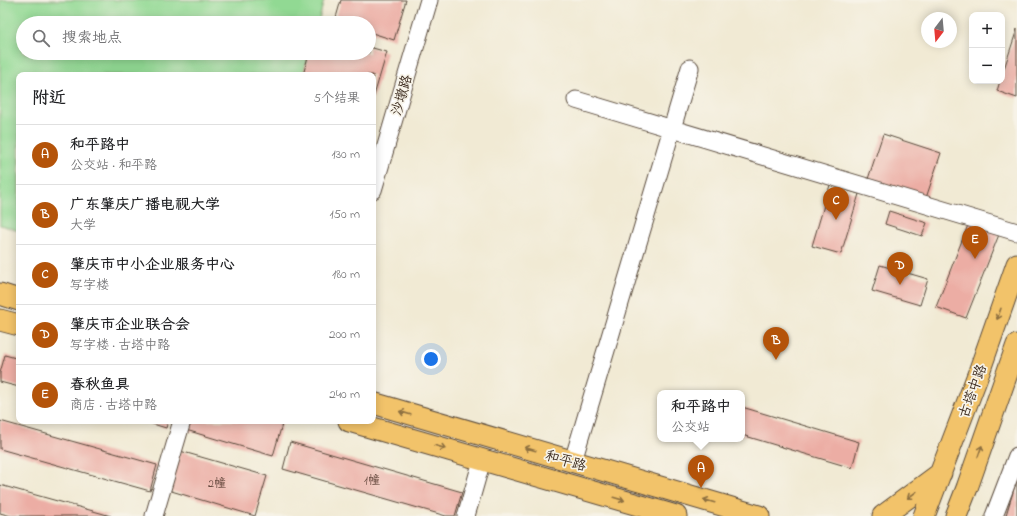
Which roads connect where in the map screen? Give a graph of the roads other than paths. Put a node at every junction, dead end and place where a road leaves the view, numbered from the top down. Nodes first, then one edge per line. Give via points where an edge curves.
1 (429, 0) edge
2 (690, 68) dead end
3 (576, 100) dead end
4 (672, 129) junction
5 (376, 180) edge
6 (1017, 232) edge
7 (1017, 264) edge
8 (0, 294) edge
9 (16, 299) edge
10 (0, 320) edge
11 (16, 324) edge
12 (1017, 345) edge
13 (979, 372) junction
14 (1005, 378) junction
15 (376, 404) edge
16 (181, 424) edge
17 (359, 424) edge
18 (1017, 456) edge
19 (482, 460) junction
20 (573, 461) junction
21 (941, 473) junction
22 (967, 488) junction
23 (154, 516) edge
24 (466, 516) edge
25 (676, 516) edge
26 (759, 516) edge
27 (883, 516) edge
28 (924, 516) edge
29 (956, 516) edge
30 (967, 516) edge
31 (994, 516) edge

1 - 5 street, 沙墩路
2 - 4 street
3 - 4 street
4 - 6 street
4 - 20 street
7 -> 13 main road, 古塔中路
8 - 9 main road
10 - 11 main road
12 - 14 main road, 古塔中路
13 - 14 main road
13 - 21 main road, 古塔中路
22 -> 14 main road, 古塔中路
20 -> 15 main road, 和平路
16 - 23 street
17 -> 19 main road, 和平路
18 - 31 street
19 - 24 street
19 -> 25 main road, 和平路
26 -> 20 main road, 和平路
21 -> 27 main road
21 - 28 main road, 古塔中路
22 - 29 main road, 古塔中路
22 - 30 main road

